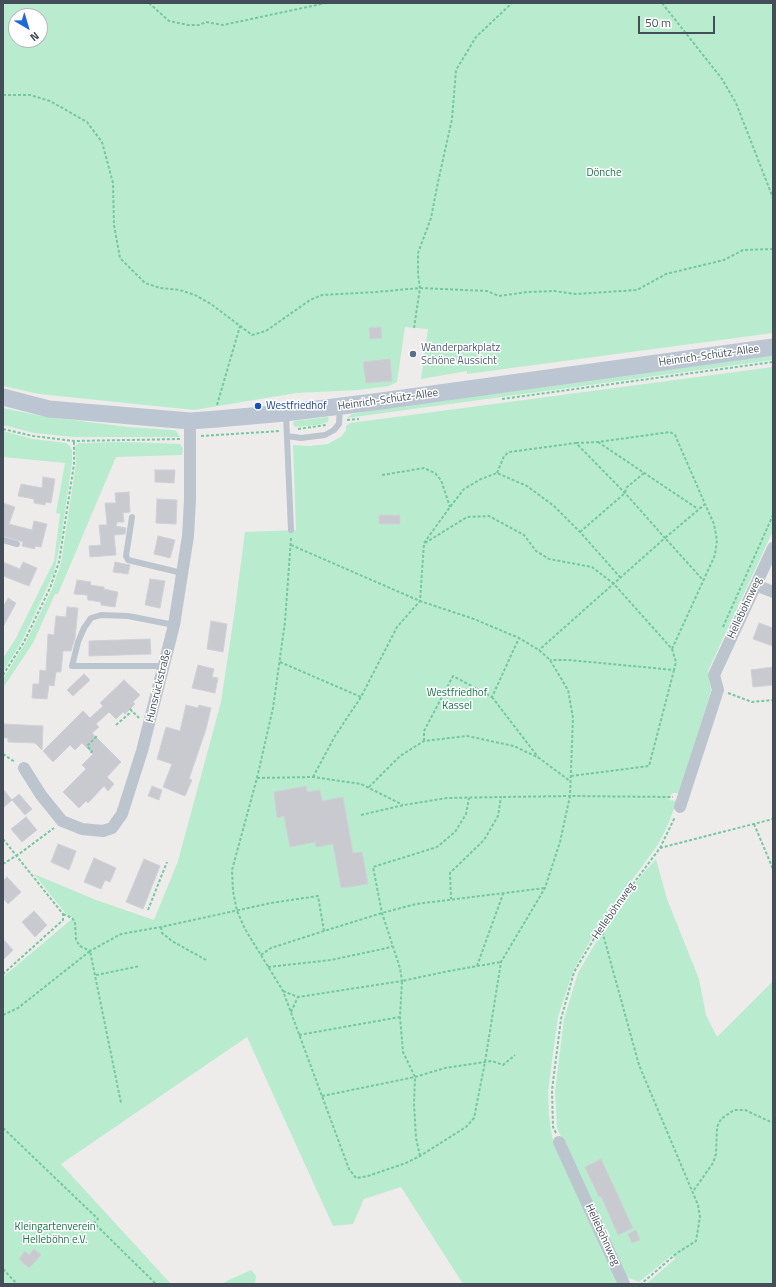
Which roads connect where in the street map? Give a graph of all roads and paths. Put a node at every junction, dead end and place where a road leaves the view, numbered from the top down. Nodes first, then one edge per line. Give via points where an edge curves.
1 (149, 3) edge
2 (326, 3) edge
3 (512, 3) edge
4 (662, 3) edge
5 (3, 95) edge
6 (773, 198) edge
7 (773, 249) edge
8 (420, 288) junction
9 (240, 326) junction
10 (414, 328) dead end
11 (773, 348) edge
12 (3, 397) edge
13 (340, 407) junction
14 (216, 408) dead end
15 (286, 413) junction
16 (190, 421) junction
17 (287, 436) junction
18 (74, 441) dead end
19 (598, 442) junction
20 (576, 443) junction
21 (497, 473) junction
22 (644, 473) junction
23 (382, 475) dead end
24 (625, 493) junction
25 (705, 504) junction
26 (450, 507) junction
27 (698, 509) junction
28 (132, 517) dead end
29 (291, 530) joint
30 (580, 532) junction
31 (665, 538) junction
32 (3, 540) edge
33 (424, 543) junction
34 (17, 544) dead end
35 (291, 545) junction
36 (773, 548) edge
37 (182, 573) junction
38 (620, 578) junction
39 (703, 580) junction
40 (614, 584) junction
41 (756, 585) junction
42 (773, 592) edge
43 (420, 601) junction
44 (174, 625) junction
45 (519, 638) junction
46 (672, 649) junction
47 (539, 650) junction
48 (550, 660) junction
49 (280, 662) junction
50 (164, 666) junction
51 (674, 670) junction
52 (3, 675) edge
53 (718, 690) junction
54 (361, 697) junction
55 (492, 697) junction
56 (773, 700) edge
57 (132, 711) dead end
58 (116, 725) dead end
59 (97, 736) dead end
60 (424, 741) junction
61 (91, 753) dead end
62 (3, 754) edge
63 (539, 758) junction
64 (24, 768) joint
65 (571, 776) junction
66 (313, 777) junction
67 (257, 778) junction
68 (570, 782) junction
69 (369, 787) junction
70 (570, 796) junction
71 (469, 798) junction
72 (501, 798) junction
73 (682, 802) junction
74 (404, 805) junction
75 (361, 816) dead end
76 (773, 819) edge
77 (62, 821) junction
78 (754, 824) junction
79 (3, 839) edge
80 (660, 848) junction
81 (16, 855) junction
82 (167, 862) dead end
83 (3, 864) edge
84 (773, 869) edge
85 (545, 888) junction
86 (503, 894) junction
87 (451, 899) junction
88 (148, 910) dead end
89 (237, 911) junction
90 (382, 913) junction
91 (63, 914) junction
92 (161, 927) junction
93 (601, 927) junction
94 (324, 930) junction
95 (392, 946) junction
96 (90, 951) junction
97 (261, 955) junction
98 (206, 960) dead end
99 (501, 962) junction
100 (140, 966) dead end
101 (268, 966) junction
102 (477, 966) junction
103 (3, 974) edge
104 (96, 975) junction
105 (402, 981) junction
106 (283, 992) junction
107 (298, 997) junction
108 (291, 1013) junction
109 (3, 1015) edge
110 (400, 1017) junction
111 (299, 1035) junction
112 (515, 1055) dead end
113 (485, 1062) junction
114 (415, 1077) junction
115 (322, 1096) junction
116 (121, 1103) dead end
117 (773, 1124) edge
118 (3, 1128) edge
119 (559, 1142) joint
120 (420, 1156) junction
121 (694, 1191) junction
122 (3, 1269) edge
123 (17, 1284) edge
124 (156, 1284) edge
125 (624, 1284) edge
126 (641, 1284) edge

1 - 2 path via 169,21 200,25 206,22 223,24
3 - 8 path via 476,37 456,70 452,119 431,218 418,253
4 - 6 path via 722,79 736,103
5 - 9 path via 30,95 50,101 87,122 102,142 113,182 114,225 120,258 145,283 195,295
7 - 8 path via 743,250 724,260 666,274 637,290 576,294 554,291 528,292 499,296 487,291
8 - 9 path via 322,295 310,300 266,331 252,335
8 - 10 path
9 - 14 path
11 - 13 main road, Heinrich-Schütz-Allee
12 - 16 main road, Heinrich-Schütz-Allee via 49,409
13 - 15 main road, Heinrich-Schütz-Allee
13 - 17 lane via 339,424 325,435 301,438
15 - 16 main road, Heinrich-Schütz-Allee
15 - 17 lane
16 - 37 street, Hunsrückstraße via 190,500
17 - 29 lane
18 - 52 path via 74,464 59,562 50,588 24,642
19 - 20 path
19 - 22 path
19 - 25 path via 670,432 675,435
20 - 21 path via 509,452 504,456
20 - 24 path
21 - 26 path via 464,489
21 - 30 path via 527,486 554,506
22 - 24 path via 626,488
22 - 27 path
23 - 26 path via 424,468 435,473 441,480
24 - 30 path
24 - 31 path
25 - 27 path
25 - 39 path via 714,524 717,540 715,555
26 - 33 path
27 - 31 path
28 - 37 lane via 126,556 128,560
29 - 35 path
30 - 38 path
31 - 38 path
31 - 39 path
32 - 34 lane
33 - 40 path via 467,517 489,516 524,535 536,551 549,559 592,567
33 - 43 path
35 - 43 path
35 - 49 path
36 - 41 street, Helleböhnweg
37 - 44 street, Hunsrückstraße
38 - 40 path
39 - 46 path
40 - 46 path
40 - 47 path
41 - 42 street
41 - 53 street, Helleböhnweg via 714,675
43 - 45 path via 474,619
43 - 54 path via 397,627
44 - 50 street, Hunsrückstraße
44 - 50 lane via 128,616 101,615 91,618 78,642 72,666
45 - 47 path
45 - 55 path
46 - 51 path via 676,662
47 - 48 path
48 - 51 path
48 - 65 path via 568,690 573,718
49 - 54 path
49 - 67 path via 273,708
50 - 77 street, Hunsrückstraße via 142,751 122,814 112,828 103,831 82,829
51 - 65 path via 649,766
53 - 56 path via 752,702
53 - 73 street, Helleböhnweg
54 - 66 path via 335,736
55 - 60 path via 453,676 424,731
55 - 63 path
57 - 58 path
59 - 61 path via 87,746
60 - 63 path via 468,736 514,746
60 - 69 path via 400,756
62 - 64 path
63 - 68 path
64 - 77 street, Hunsrückstraße
65 - 68 path
66 - 67 path
66 - 69 path
67 - 89 path via 232,870
68 - 70 path
69 - 74 path
70 - 72 path
70 - 73 path
70 - 85 path via 560,842
71 - 72 path
71 - 74 path via 447,798
71 - 90 path via 466,814 455,832 437,848 373,867
72 - 87 path via 498,816 484,840 450,873
73 - 80 path, Helleböhnweg
74 - 75 path
76 - 78 path
77 - 81 path
78 - 80 path
78 - 84 path
79 - 81 path
80 - 93 path, Helleböhnweg
81 - 83 path
81 - 91 path
82 - 88 path
85 - 86 path
85 - 99 path
86 - 87 path
86 - 102 path
87 - 90 path via 416,904
89 - 92 path
89 - 94 path via 318,896
89 - 97 path
90 - 94 path
90 - 95 path
91 - 96 path via 75,922 76,940 80,946
91 - 103 path via 62,920
92 - 96 path via 121,934
92 - 98 path via 162,933 172,941
93 - 119 path, Helleböhnweg via 574,972 561,1019 552,1090 553,1127
93 - 121 path via 639,1064
94 - 97 path via 271,948
95 - 101 path via 331,960
95 - 105 path
96 - 104 path
96 - 109 path via 18,1008
97 - 101 path
99 - 102 path
99 - 113 path
100 - 104 path
101 - 106 path
102 - 105 path
104 - 116 path
105 - 107 path
105 - 110 path
106 - 107 path
106 - 108 path
107 - 108 path
108 - 111 path
110 - 111 path
110 - 114 path via 403,1052
111 - 115 path
112 - 113 path via 503,1065 492,1061
113 - 114 path via 446,1068
113 - 120 path via 474,1118 466,1127
114 - 115 path
114 - 120 path via 416,1138
115 - 120 path via 349,1169 356,1178 406,1163
117 - 121 path via 745,1110 734,1110 721,1119 717,1127 713,1163
118 - 124 path via 98,1219 94,1223
119 - 125 street, Helleböhnweg
121 - 126 path via 700,1217 696,1240
122 - 123 path

